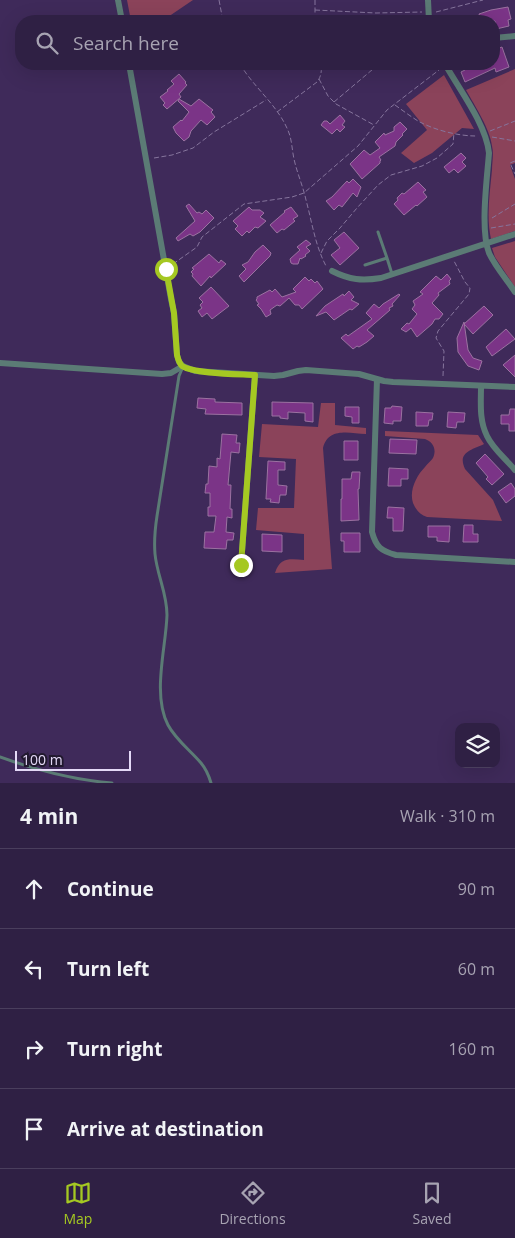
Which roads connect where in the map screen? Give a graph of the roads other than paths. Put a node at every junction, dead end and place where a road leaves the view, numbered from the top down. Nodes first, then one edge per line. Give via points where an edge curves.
1 (118, 0) edge
2 (428, 0) edge
3 (121, 15) edge
4 (428, 15) edge
5 (515, 36) edge
6 (500, 37) edge
7 (130, 70) edge
8 (451, 70) edge
9 (378, 232) dead end
10 (515, 234) edge
11 (486, 244) junction
12 (387, 258) junction
13 (365, 264) dead end
14 (332, 271) road end
15 (392, 274) junction
16 (515, 292) edge
17 (0, 363) edge
18 (182, 366) junction
19 (255, 375) junction
20 (377, 379) junction
21 (481, 386) junction
22 (515, 387) edge
23 (515, 470) edge
24 (515, 562) edge
25 (241, 565) dead end
26 (0, 757) edge
27 (112, 783) edge
28 (211, 783) edge

1 - 3 street
2 - 4 street
5 - 6 street
7 - 18 street via 174,313 177,355
8 - 11 street via 488,145
9 - 12 lane
10 - 11 street
11 - 15 street
11 - 16 street
12 - 13 lane
12 - 15 lane
14 - 15 street via 356,280
17 - 18 street via 162,374 172,373
18 - 19 street via 195,371
18 - 28 lane via 155,534 155,555 167,613 162,707 177,738 202,764
19 - 20 street via 283,375 306,370 359,374
19 - 25 street
20 - 21 street
20 - 24 street via 372,532 378,546 396,554
21 - 22 street
21 - 23 street via 482,424 487,437
26 - 27 lane via 66,776

